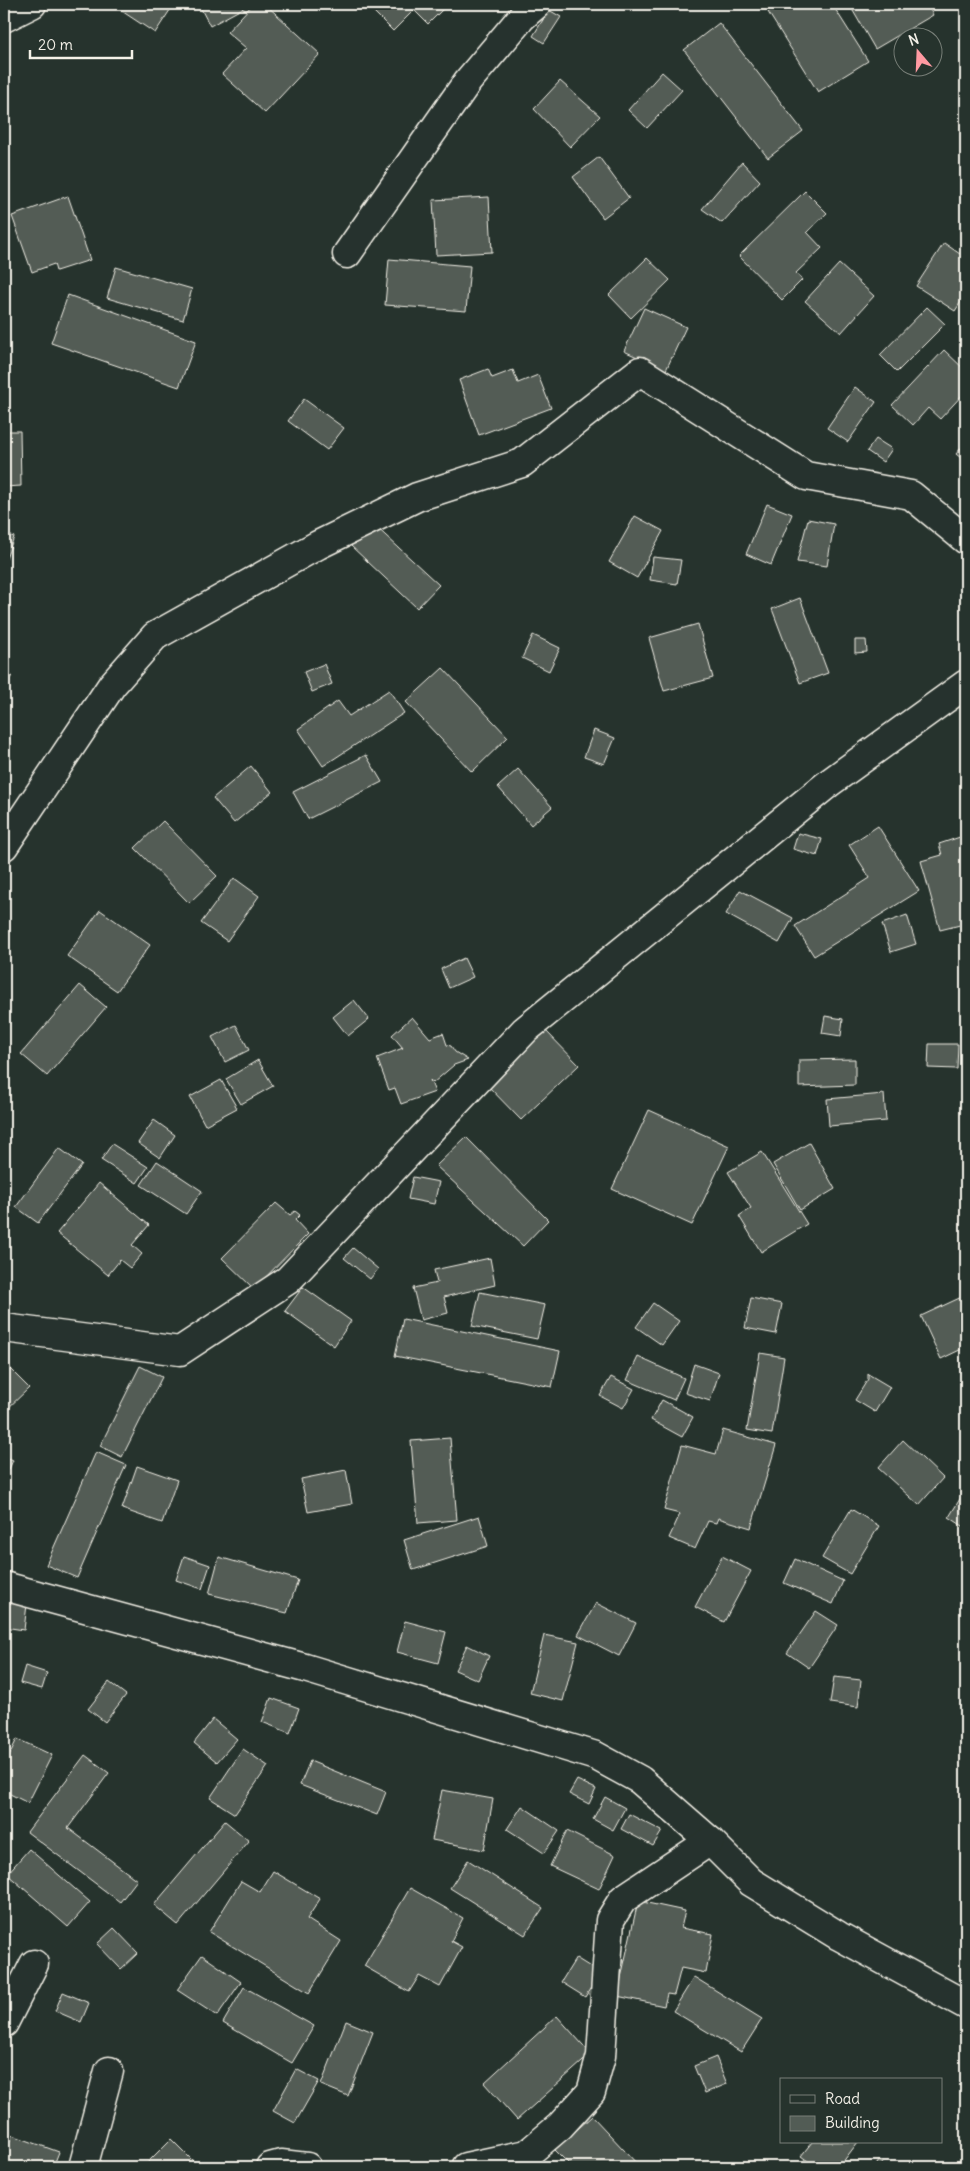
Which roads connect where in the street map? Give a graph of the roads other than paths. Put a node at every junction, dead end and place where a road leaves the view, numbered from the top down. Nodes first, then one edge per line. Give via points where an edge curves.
1 (32, 4) edge
2 (537, 4) edge
3 (4, 18) edge
4 (347, 254) dead end
5 (966, 540) edge
6 (966, 684) edge
7 (4, 846) edge
8 (4, 1328) edge
9 (4, 1586) edge
10 (710, 1841) junction
11 (34, 1964) dead end
12 (966, 2006) edge
13 (4, 2023) edge
14 (109, 2071) dead end
15 (83, 2167) edge
16 (270, 2167) edge
17 (307, 2167) edge
18 (466, 2167) edge

1 - 3 street
2 - 4 street via 522,17 468,82
5 - 7 street via 911,495 806,476 640,371 522,463 417,497 318,545 155,636 112,685
6 - 8 street via 829,783 525,1030 288,1280 180,1352
9 - 10 street via 305,1668 596,1756 640,1780
10 - 12 street via 751,1882 839,1936
10 - 18 street via 623,1899 610,1920 602,2056 591,2092 560,2126 527,2154
11 - 13 street
14 - 15 street
16 - 17 street via 282,2164

